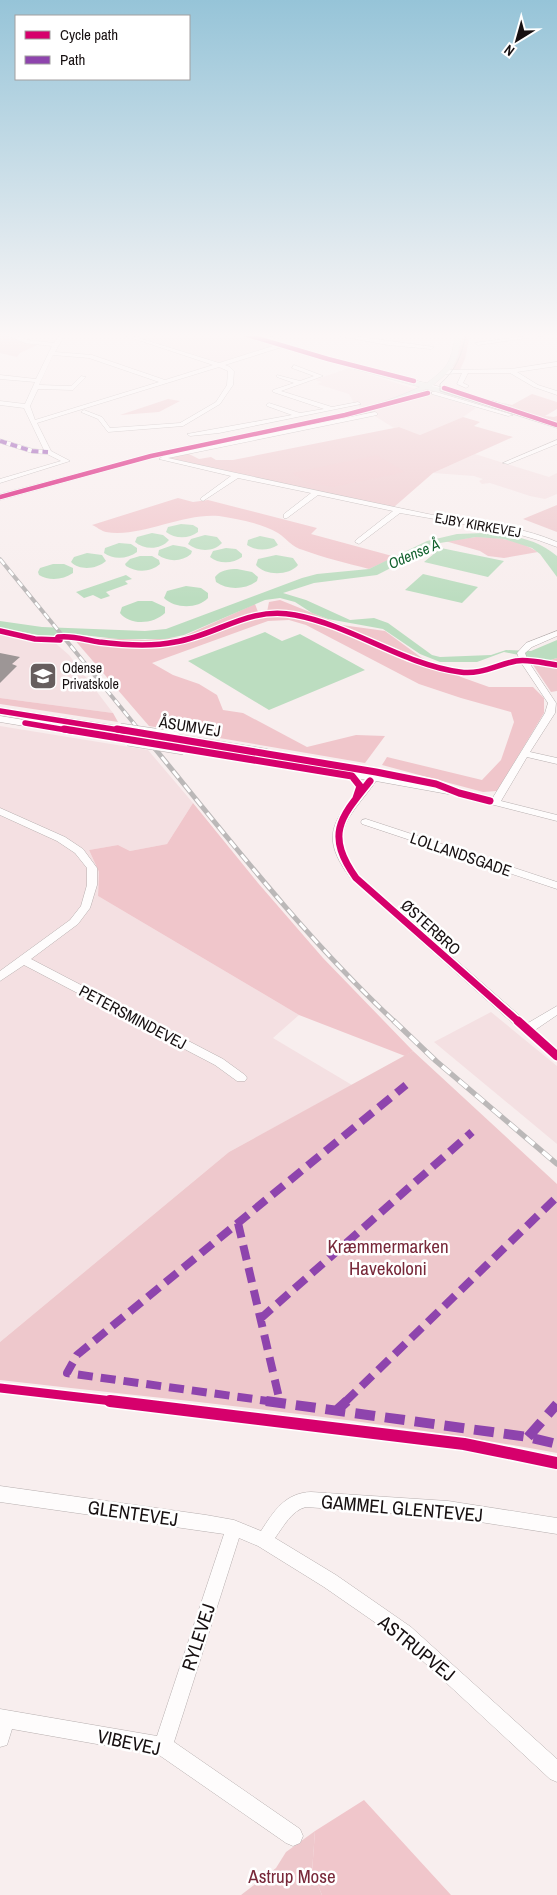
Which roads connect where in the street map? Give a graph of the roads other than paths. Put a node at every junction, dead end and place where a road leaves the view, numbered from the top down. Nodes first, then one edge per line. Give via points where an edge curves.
1 (34, 422) edge
2 (103, 422) edge
3 (185, 422) edge
4 (262, 422) edge
5 (294, 422) edge
6 (307, 422) edge
7 (540, 422) edge
8 (545, 422) edge
9 (557, 427) edge
10 (0, 441) edge
11 (557, 442) edge
12 (205, 444) junction
13 (48, 452) junction
14 (506, 463) dead end
15 (236, 476) junction
16 (0, 481) edge
17 (0, 491) edge
18 (316, 493) junction
19 (0, 497) edge
20 (203, 499) dead end
21 (398, 510) junction
22 (287, 516) dead end
23 (359, 542) dead end
24 (557, 545) edge
25 (557, 633) edge
26 (0, 711) edge
27 (0, 719) edge
28 (545, 721) junction
29 (557, 723) edge
30 (525, 754) junction
31 (240, 758) junction
32 (557, 761) edge
33 (371, 774) junction
34 (360, 786) junction
35 (356, 798) junction
36 (495, 802) junction
37 (0, 811) edge
38 (557, 818) edge
39 (366, 822) dead end
40 (557, 886) edge
41 (24, 960) junction
42 (0, 977) edge
43 (557, 1010) edge
44 (526, 1030) junction
45 (557, 1056) edge
46 (241, 1078) dead end
47 (0, 1494) edge
48 (557, 1526) edge
49 (234, 1528) junction
50 (264, 1540) junction
51 (3, 1719) edge
52 (0, 1738) edge
53 (163, 1746) junction
54 (557, 1772) edge
55 (293, 1836) dead end

1 - 13 street
2 - 3 street via 108,430
4 - 12 street via 190,434
5 - 12 main road
6 - 12 main road
7 - 9 street
8 - 9 street
10 - 13 street via 32,451
11 - 14 street
12 - 15 street, EJBY KIRKEVEJ via 162,458 164,462
12 - 17 main road via 82,468
12 - 19 main road
13 - 16 street via 67,461
15 - 18 street, EJBY KIRKEVEJ
15 - 20 street
18 - 21 street, EJBY KIRKEVEJ
18 - 22 street
21 - 23 street
21 - 24 street, EJBY KIRKEVEJ via 510,530
25 - 28 street via 529,644 522,652 552,703
26 - 33 street, ÅSUMVEJ, bridge via 174,737
27 - 31 street, ÅSUMVEJ, bridge
28 - 29 street
28 - 30 street
30 - 32 street
30 - 36 street
31 - 33 street, ÅSUMVEJ
31 - 34 street via 352,776
33 - 34 street, ØSTERBRO
33 - 35 street, ØSTERBRO
33 - 36 street
34 - 35 street, ØSTERBRO
35 - 44 street, ØSTERBRO via 338,830 336,844 345,866
36 - 38 street
37 - 41 street via 61,839 79,851 92,868 92,885 86,906 74,922
39 - 40 street, LOLLANDSGADE
41 - 42 street
41 - 46 street, PETERSMINDEVEJ via 219,1062
43 - 44 street
44 - 45 street, ØSTERBRO
47 - 49 street, GLENTEVEJ
48 - 50 street, GAMMEL GLENTEVEJ via 465,1512 364,1502 314,1501 297,1502 288,1509
49 - 50 street, GLENTEVEJ
49 - 53 street, RYLEVEJ
50 - 54 street, ASTRUPVEJ via 405,1633
51 - 52 street
51 - 53 street, VIBEVEJ
53 - 55 street, VIBEVEJ

